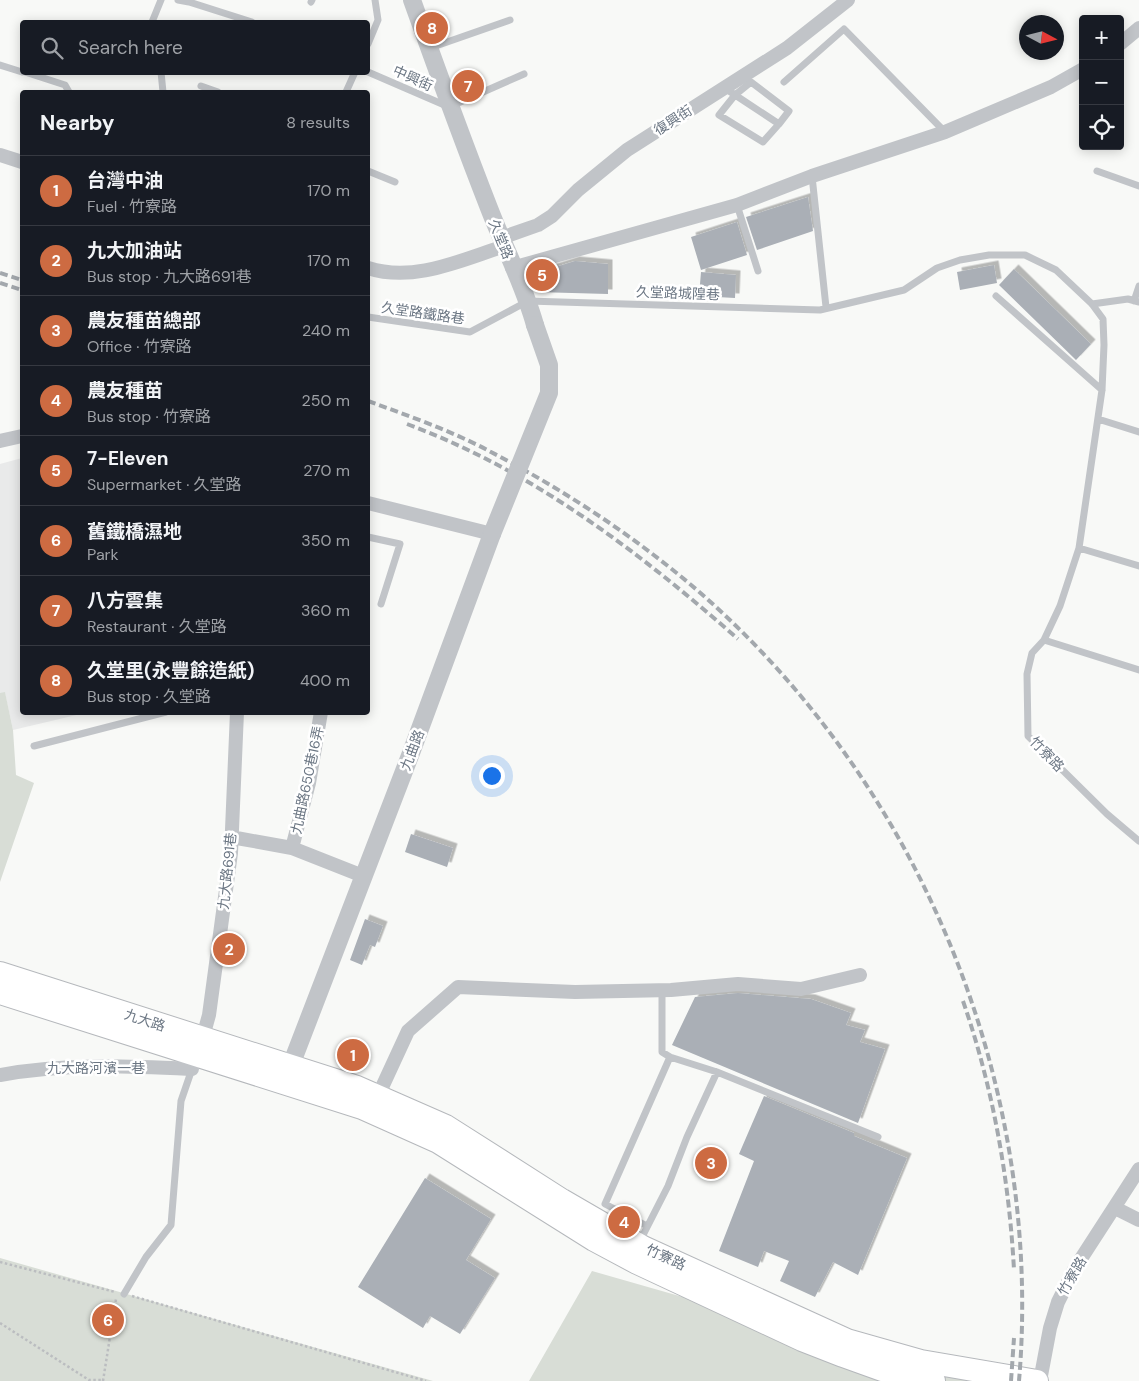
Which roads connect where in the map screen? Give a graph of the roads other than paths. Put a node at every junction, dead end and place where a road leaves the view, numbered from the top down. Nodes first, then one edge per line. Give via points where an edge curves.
1 (161, 0) edge
2 (178, 0) edge
3 (375, 0) edge
4 (412, 0) edge
5 (848, 0) edge
6 (153, 20) edge
7 (246, 20) edge
8 (510, 20) dead end
9 (1139, 28) edge
10 (370, 39) edge
11 (1124, 41) edge
12 (429, 48) junction
13 (0, 65) edge
14 (20, 71) edge
15 (1079, 71) edge
16 (370, 73) edge
17 (524, 74) dead end
18 (34, 75) edge
19 (161, 75) edge
20 (354, 75) edge
21 (784, 82) dead end
22 (201, 86) dead end
23 (723, 87) junction
24 (68, 90) edge
25 (163, 90) edge
26 (212, 90) edge
27 (347, 90) edge
28 (735, 95) junction
29 (449, 107) junction
30 (779, 124) junction
31 (945, 132) junction
32 (0, 155) edge
33 (20, 161) edge
34 (1097, 171) dead end
35 (370, 172) edge
36 (812, 176) junction
37 (395, 182) dead end
38 (1139, 186) edge
39 (736, 205) junction
40 (503, 242) junction
41 (512, 268) junction
42 (370, 269) edge
43 (758, 271) dead end
44 (1139, 286) edge
45 (996, 296) dead end
46 (528, 301) junction
47 (1137, 302) edge
48 (1092, 304) junction
49 (826, 307) junction
50 (370, 317) edge
51 (1102, 390) junction
52 (1098, 419) junction
53 (1139, 432) edge
54 (20, 437) edge
55 (0, 442) edge
56 (370, 504) edge
57 (492, 534) junction
58 (370, 537) edge
59 (1079, 548) junction
60 (1139, 566) edge
61 (381, 604) dead end
62 (1044, 640) junction
63 (1139, 670) edge
64 (154, 715) edge
65 (237, 715) edge
66 (321, 715) edge
67 (34, 746) dead end
68 (232, 837) junction
69 (1139, 841) edge
70 (292, 848) junction
71 (363, 876) junction
72 (0, 973) edge
73 (860, 975) dead end
74 (662, 990) junction
75 (0, 994) edge
76 (197, 1055) junction
77 (670, 1057) junction
78 (717, 1072) junction
79 (0, 1075) edge
80 (287, 1075) junction
81 (378, 1096) junction
82 (878, 1137) dead end
83 (458, 1144) junction
84 (1139, 1169) edge
85 (1115, 1208) junction
86 (1139, 1220) edge
87 (638, 1243) junction
88 (124, 1294) road end
89 (934, 1381) edge
90 (1039, 1381) edge

1 - 6 lane
2 - 7 lane
3 - 10 lane via 378,20
4 - 12 street, 久堂路
5 - 23 street, 復興街 via 787,48
8 - 12 lane
9 - 11 street
12 - 29 street, 久堂路
13 - 14 lane
15 - 31 street via 1051,87
16 - 29 lane, 中興街
17 - 29 lane
18 - 24 lane via 66,85
19 - 25 lane
20 - 27 lane
21 - 31 lane via 844,29
22 - 26 lane
23 - 28 lane
23 - 40 street, 復興街 via 627,150 552,216
28 - 30 lane
28 - 30 lane via 751,82 789,111
28 - 30 lane via 719,115 763,142
29 - 40 street, 久堂路
31 - 36 street
32 - 33 street
34 - 38 lane
35 - 37 lane
36 - 39 street
36 - 49 lane
39 - 41 street
39 - 43 lane
40 - 41 street, 久堂路
40 - 42 street, 復興街 via 417,273
41 - 46 street, 久堂路
44 - 47 lane
45 - 51 lane
46 - 49 lane, 久堂路城隍巷 via 820,310
46 - 50 lane, 久堂路鐵路巷 via 470,332
46 - 57 street, 久堂路, bridge via 549,365 549,393
47 - 48 lane via 1128,299
48 - 49 lane, 久堂路城隍巷 via 1056,270 1025,255 960,260 937,268 904,290
48 - 51 lane, 久堂路城隍巷 via 1103,319
51 - 52 lane, 久堂路城隍巷
52 - 53 lane
52 - 59 lane, 竹寮路
54 - 55 street
56 - 57 street
57 - 71 street, 九曲路
58 - 61 lane via 400,544
59 - 60 lane
59 - 62 lane, 竹寮路 via 1060,606
62 - 63 lane
62 - 69 lane, 竹寮路 via 1032,653 1027,674 1028,736
64 - 67 lane
65 - 68 street, 九大路691巷
66 - 70 street, 九曲路650巷16弄 via 309,783
68 - 70 street
68 - 76 street, 九大路691巷 via 210,1015
70 - 71 street
71 - 80 street, 九曲路
72 - 76 main road, 九大路
73 - 74 street via 801,989 738,984
74 - 77 lane via 662,1052
74 - 81 street via 575,992 458,987 408,1031
75 - 76 main road, 九大路
76 - 79 street, 九大路河濱一巷 via 38,1068
76 - 80 main road, 九大路
76 - 88 lane via 181,1102 171,1225 146,1257
77 - 78 lane
77 - 87 lane via 605,1204
78 - 82 lane
78 - 87 lane via 668,1186
80 - 81 main road, 竹寮路
80 - 83 main road, 竹寮路 via 362,1108
81 - 83 main road, 竹寮路 via 446,1126
83 - 87 main road, 竹寮路
84 - 85 street, 竹寮路
85 - 86 street
85 - 90 street, 竹寮路 via 1075,1268 1058,1302
87 - 89 main road, 竹寮路 via 810,1343 882,1370
87 - 90 main road, 竹寮路 via 847,1340 921,1361

